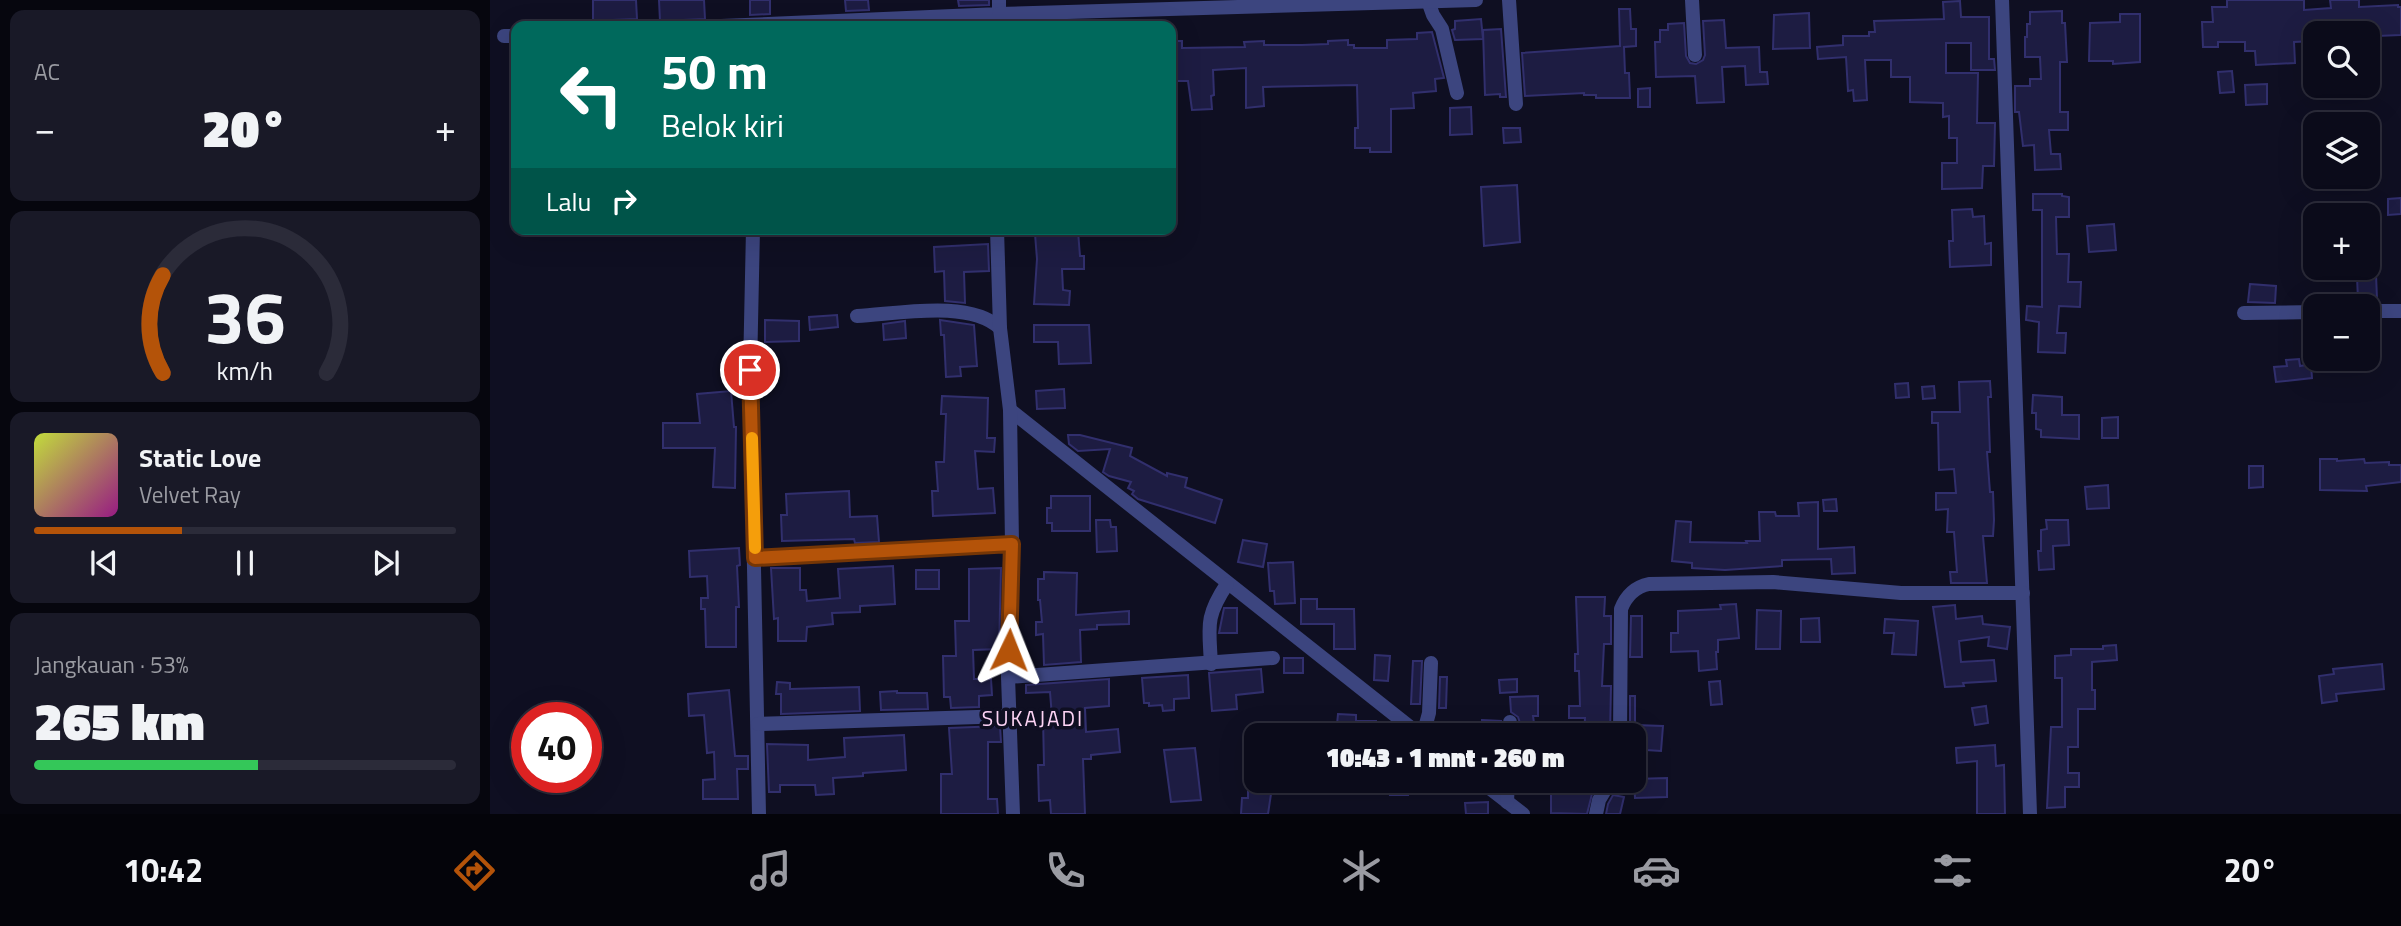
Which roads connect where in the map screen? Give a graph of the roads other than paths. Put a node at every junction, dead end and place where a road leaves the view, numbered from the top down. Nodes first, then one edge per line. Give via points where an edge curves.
1 (1476, 0) edge
2 (1509, 0) edge
3 (1692, 0) edge
4 (2002, 0) edge
5 (1428, 1) edge
6 (1178, 4) edge
7 (999, 13) edge
8 (836, 21) edge
9 (1695, 55) dead end
10 (1457, 93) dead end
11 (1516, 104) dead end
12 (752, 235) edge
13 (997, 235) edge
14 (2380, 311) edge
15 (2401, 311) edge
16 (2303, 312) edge
17 (2244, 313) dead end
18 (857, 316) dead end
19 (1000, 328) junction
20 (1010, 410) junction
21 (1012, 544) junction
22 (755, 558) junction
23 (1227, 584) junction
24 (2023, 593) junction
25 (1273, 658) dead end
26 (1431, 663) dead end
27 (1211, 664) junction
28 (1008, 677) junction
29 (1009, 716) junction
30 (1406, 723) edge
31 (1425, 723) edge
32 (1620, 723) edge
33 (758, 724) junction
34 (1496, 793) edge
35 (1507, 793) edge
36 (1603, 793) edge
37 (1507, 802) junction
38 (760, 814) edge
39 (1013, 814) edge
40 (1523, 814) edge
41 (1596, 814) edge
42 (2030, 814) edge

1 - 5 street
2 - 11 street
3 - 9 street
4 - 24 street
5 - 6 street
5 - 10 street via 1442,29
6 - 7 street
7 - 8 street
12 - 22 street
13 - 19 street
14 - 15 street
16 - 17 street
18 - 19 street via 968,312
19 - 20 street
20 - 21 street
20 - 23 street
21 - 22 street
21 - 28 street
22 - 33 street
23 - 27 street via 1209,620
23 - 30 street
24 - 32 street via 1901,593 1773,582 1639,586 1625,598 1621,609
24 - 42 street
25 - 27 street
26 - 31 street
27 - 28 street
28 - 29 street
29 - 33 street
29 - 39 street
33 - 38 street
34 - 37 street
35 - 37 street
36 - 41 street
37 - 40 street

